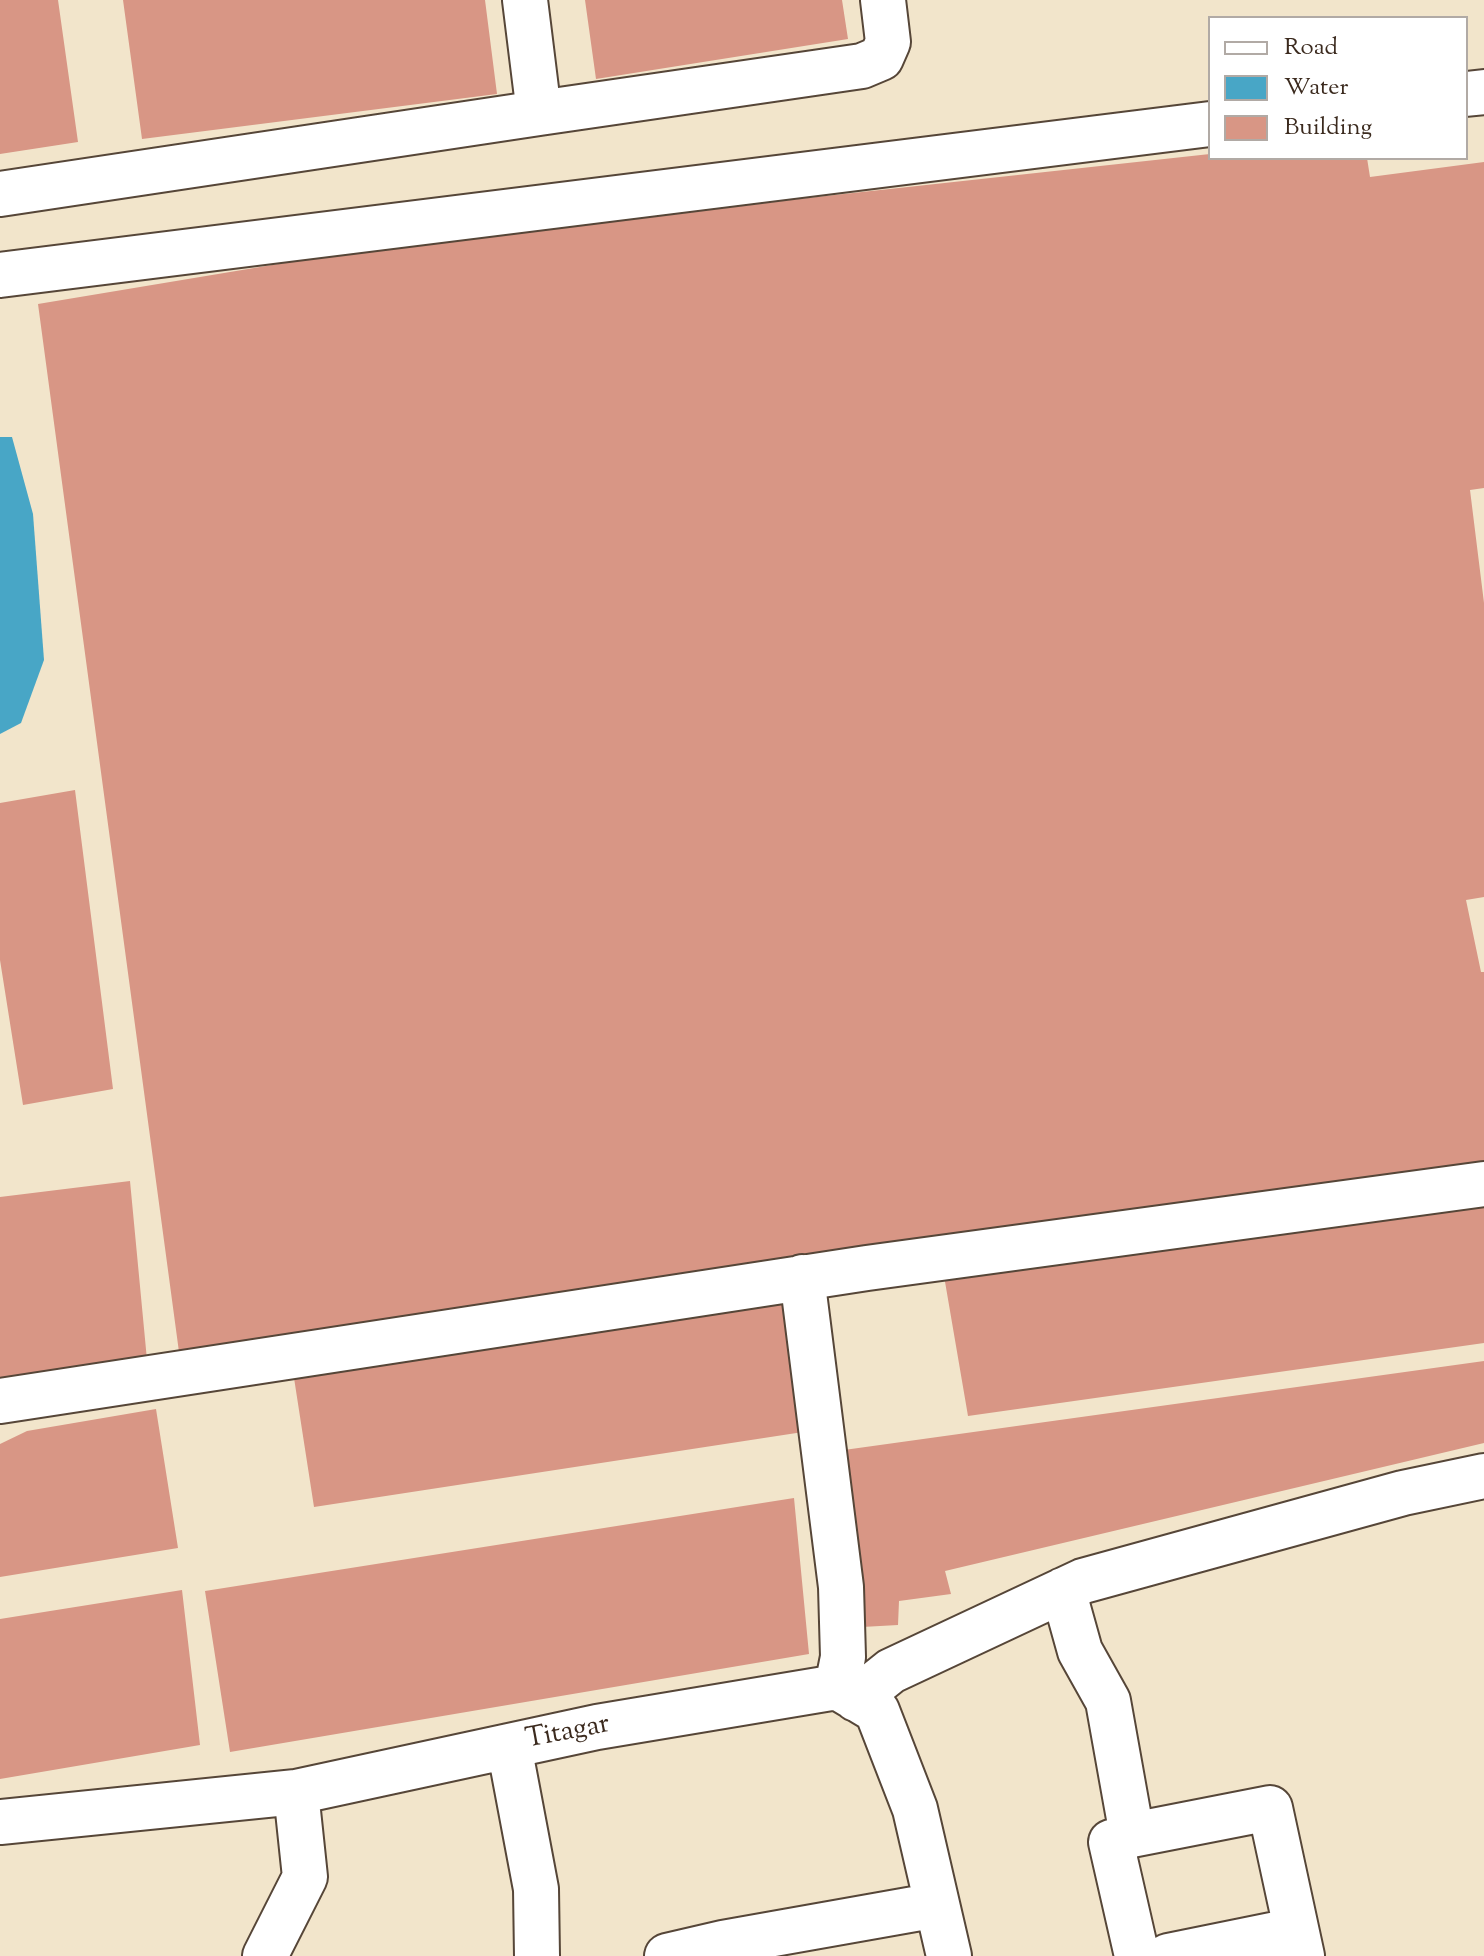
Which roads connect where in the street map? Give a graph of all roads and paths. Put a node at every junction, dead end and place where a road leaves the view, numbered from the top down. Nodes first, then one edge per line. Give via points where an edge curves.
1 (525, 0) edge
2 (883, 0) edge
3 (539, 113) junction
4 (1208, 124) edge
5 (0, 194) edge
6 (0, 275) edge
7 (1484, 1184) edge
8 (802, 1277) junction
9 (0, 1401) edge
10 (1484, 1476) edge
11 (1063, 1590) junction
12 (847, 1693) junction
13 (509, 1746) junction
14 (296, 1792) junction
15 (0, 1822) edge
16 (1132, 1835) junction
17 (937, 1905) junction
18 (1299, 1943) edge
19 (265, 1956) edge
20 (537, 1956) edge
21 (667, 1956) edge
22 (949, 1956) edge
23 (1137, 1956) edge
24 (1168, 1956) edge

1 - 3 street
2 - 3 street via 888,42 881,58 862,66
3 - 5 street
4 - 6 street
7 - 8 street
8 - 9 street
8 - 12 street via 841,1587
10 - 11 street via 1403,1493
11 - 12 street
11 - 16 street via 1080,1651 1108,1701
12 - 13 street, Titagar via 597,1727
12 - 17 street via 877,1711 915,1809
13 - 14 street, Titagar
13 - 20 street via 536,1889
14 - 15 street, Titagar
14 - 19 street via 305,1877
16 - 18 street via 1270,1808
16 - 23 street via 1111,1842
17 - 21 street
17 - 22 street
18 - 24 street

